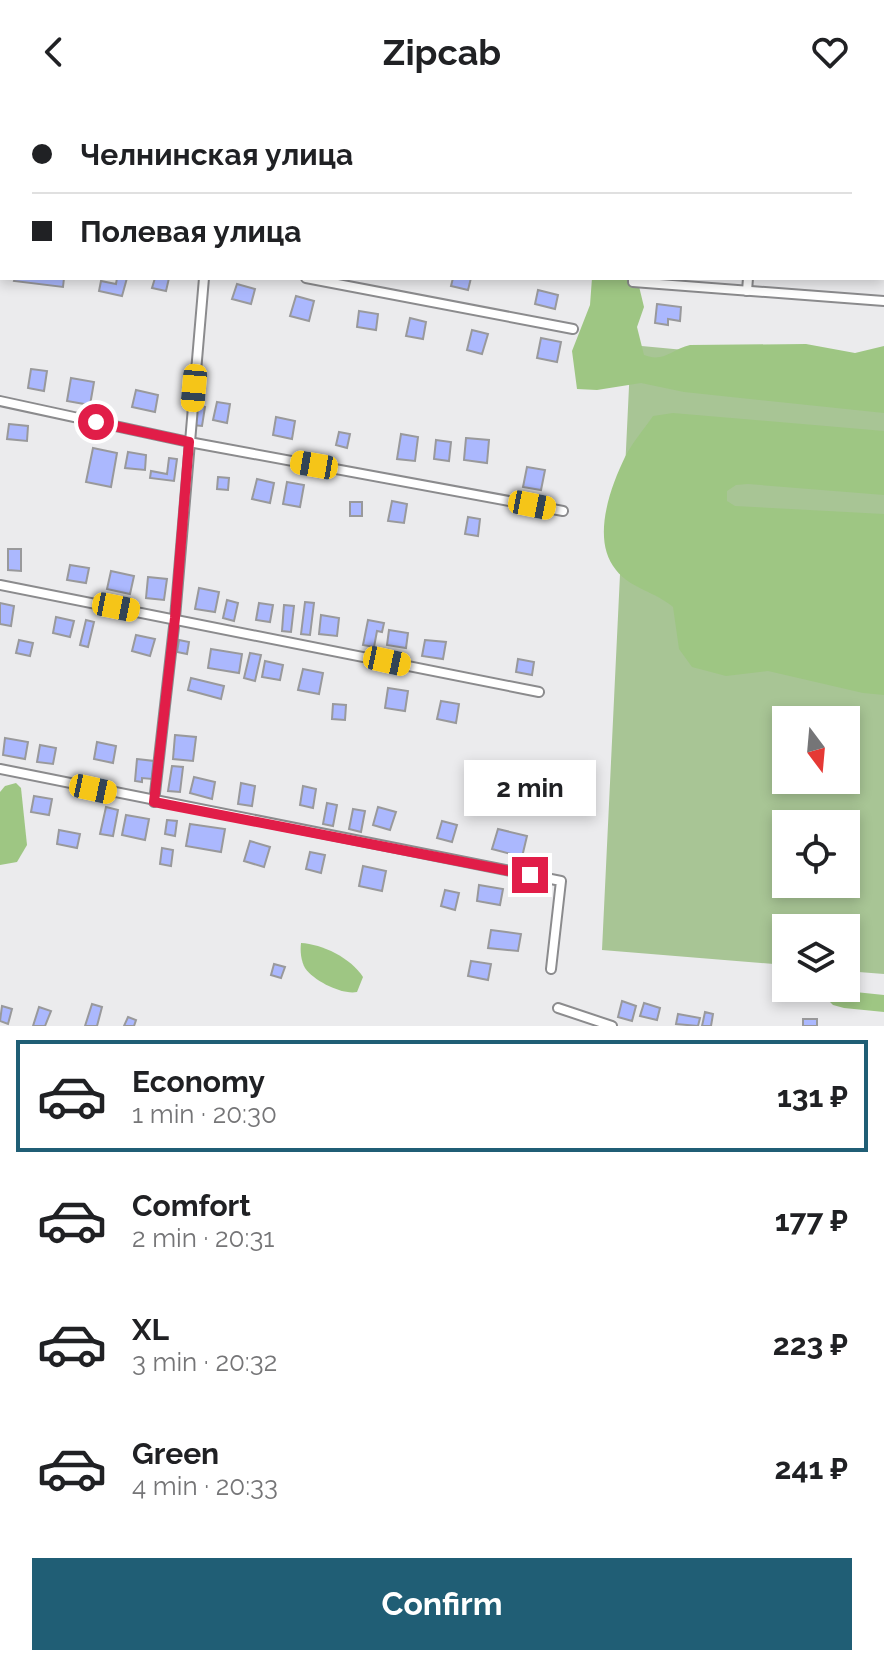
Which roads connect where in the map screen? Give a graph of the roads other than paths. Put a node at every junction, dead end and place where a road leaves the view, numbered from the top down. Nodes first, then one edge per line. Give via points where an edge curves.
1 (204, 280) edge
2 (316, 280) edge
3 (633, 280) edge
4 (748, 280) edge
5 (747, 291) junction
6 (884, 301) edge
7 (573, 329) dead end
8 (0, 401) edge
9 (189, 442) junction
10 (563, 511) dead end
11 (0, 585) edge
12 (175, 618) junction
13 (539, 692) dead end
14 (0, 769) edge
15 (154, 802) junction
16 (551, 969) dead end
17 (558, 1008) dead end
18 (612, 1026) edge

1 - 9 street
2 - 7 street
3 - 5 street
4 - 5 street
5 - 6 street
8 - 9 street
9 - 10 street
9 - 12 street
11 - 12 street
12 - 13 street
12 - 15 street
14 - 15 street
15 - 16 street via 561,881
17 - 18 street

